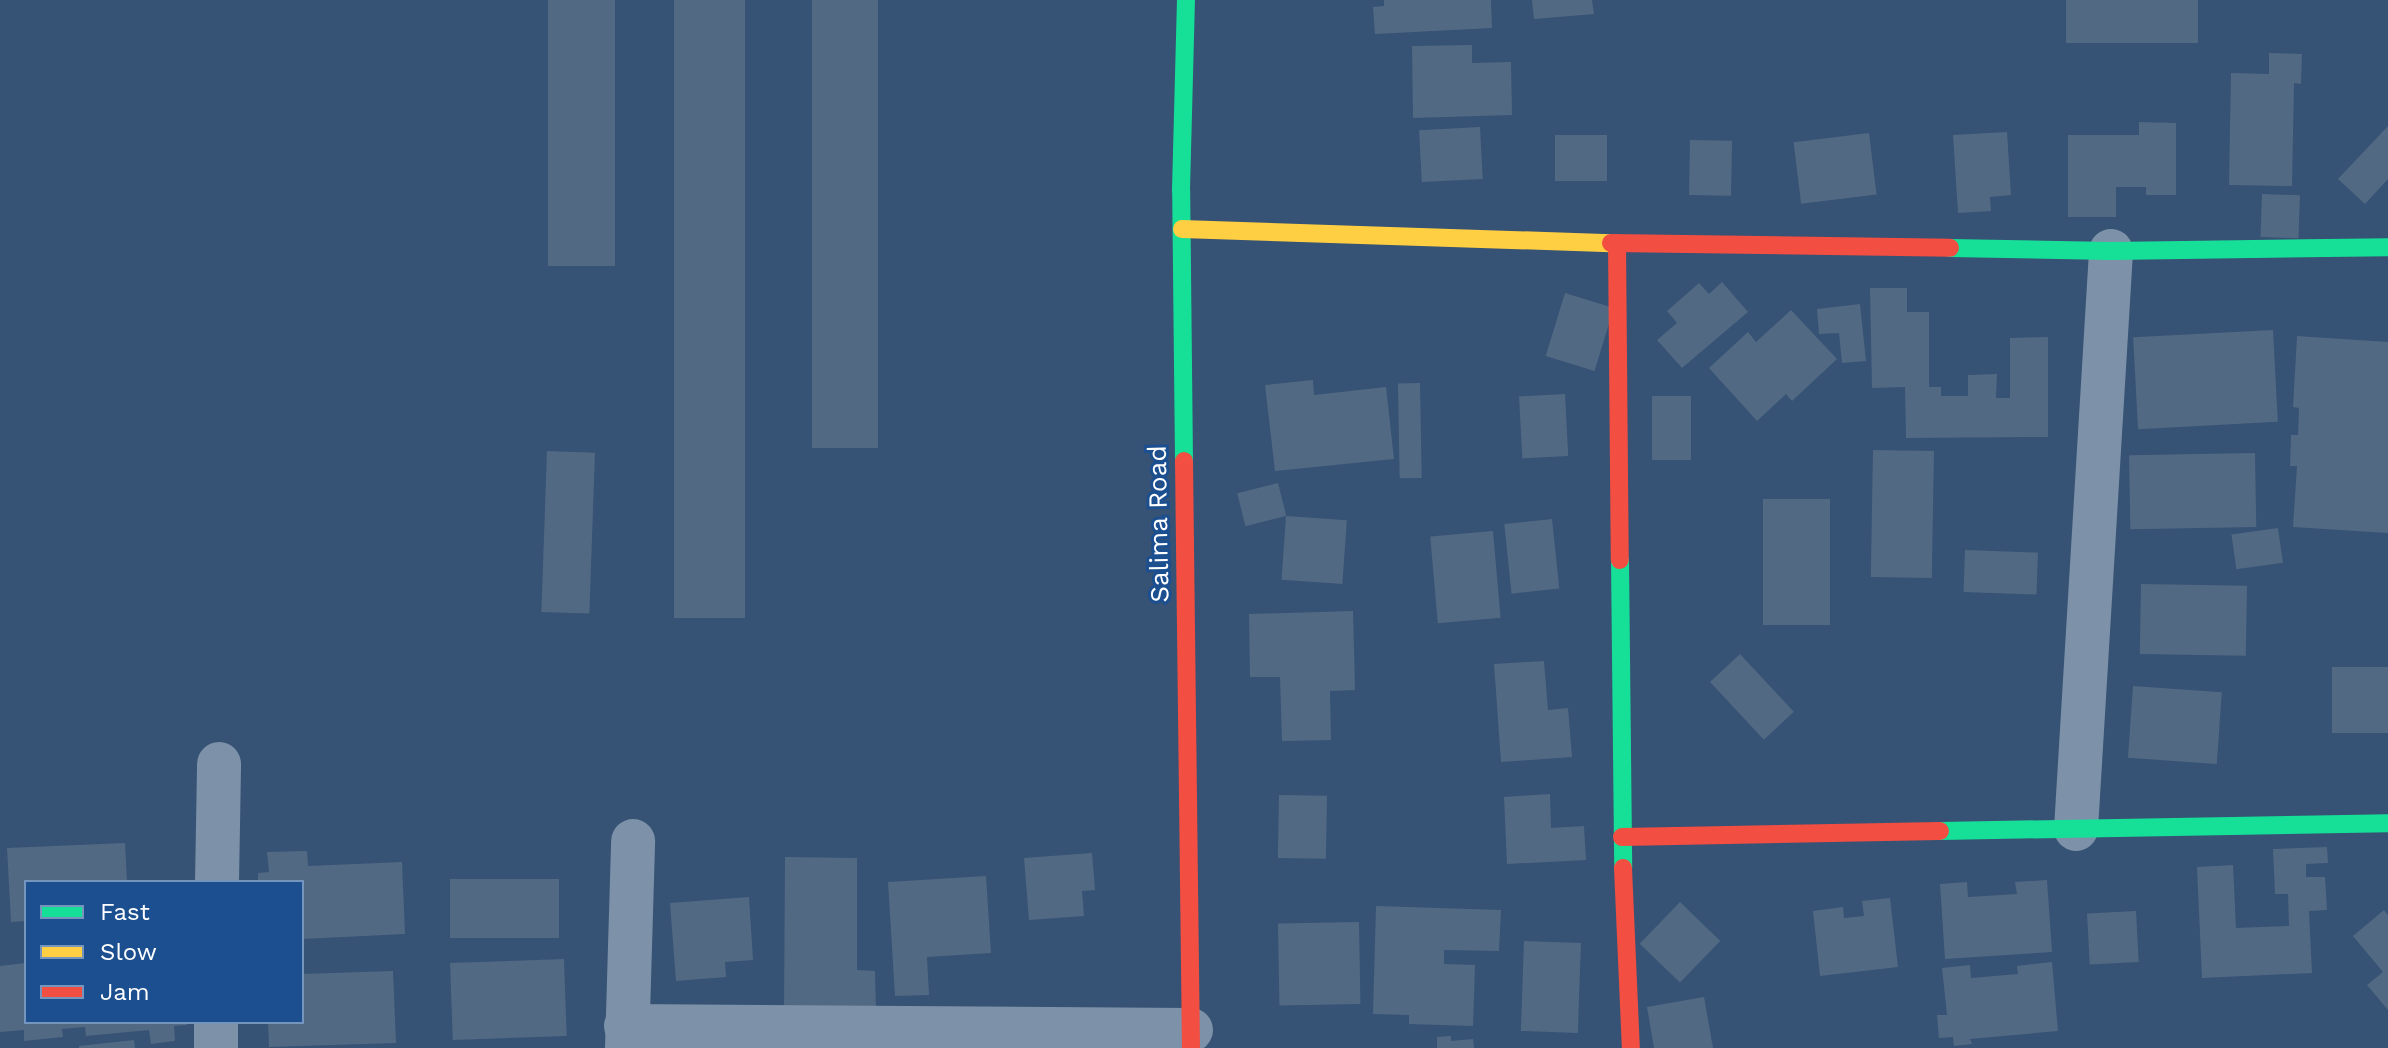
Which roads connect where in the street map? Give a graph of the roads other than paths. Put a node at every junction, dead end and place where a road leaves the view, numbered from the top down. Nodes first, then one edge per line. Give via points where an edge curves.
1 (1186, 0) edge
2 (1182, 229) junction
3 (1617, 243) junction
4 (2388, 247) edge
5 (2111, 251) junction
6 (219, 764) dead end
7 (2388, 823) edge
8 (2076, 829) junction
9 (1622, 837) junction
10 (633, 841) dead end
11 (217, 880) edge
12 (216, 1024) edge
13 (626, 1037) edge
14 (1191, 1039) edge
15 (216, 1048) edge
16 (1631, 1048) edge

1 - 2 street, Salima Road
2 - 3 street
2 - 14 street, Salima Road
3 - 5 street
3 - 9 street
4 - 5 street
5 - 8 street
6 - 11 street
7 - 8 street
8 - 9 street
9 - 16 street
10 - 13 street
12 - 15 street
13 - 14 street

